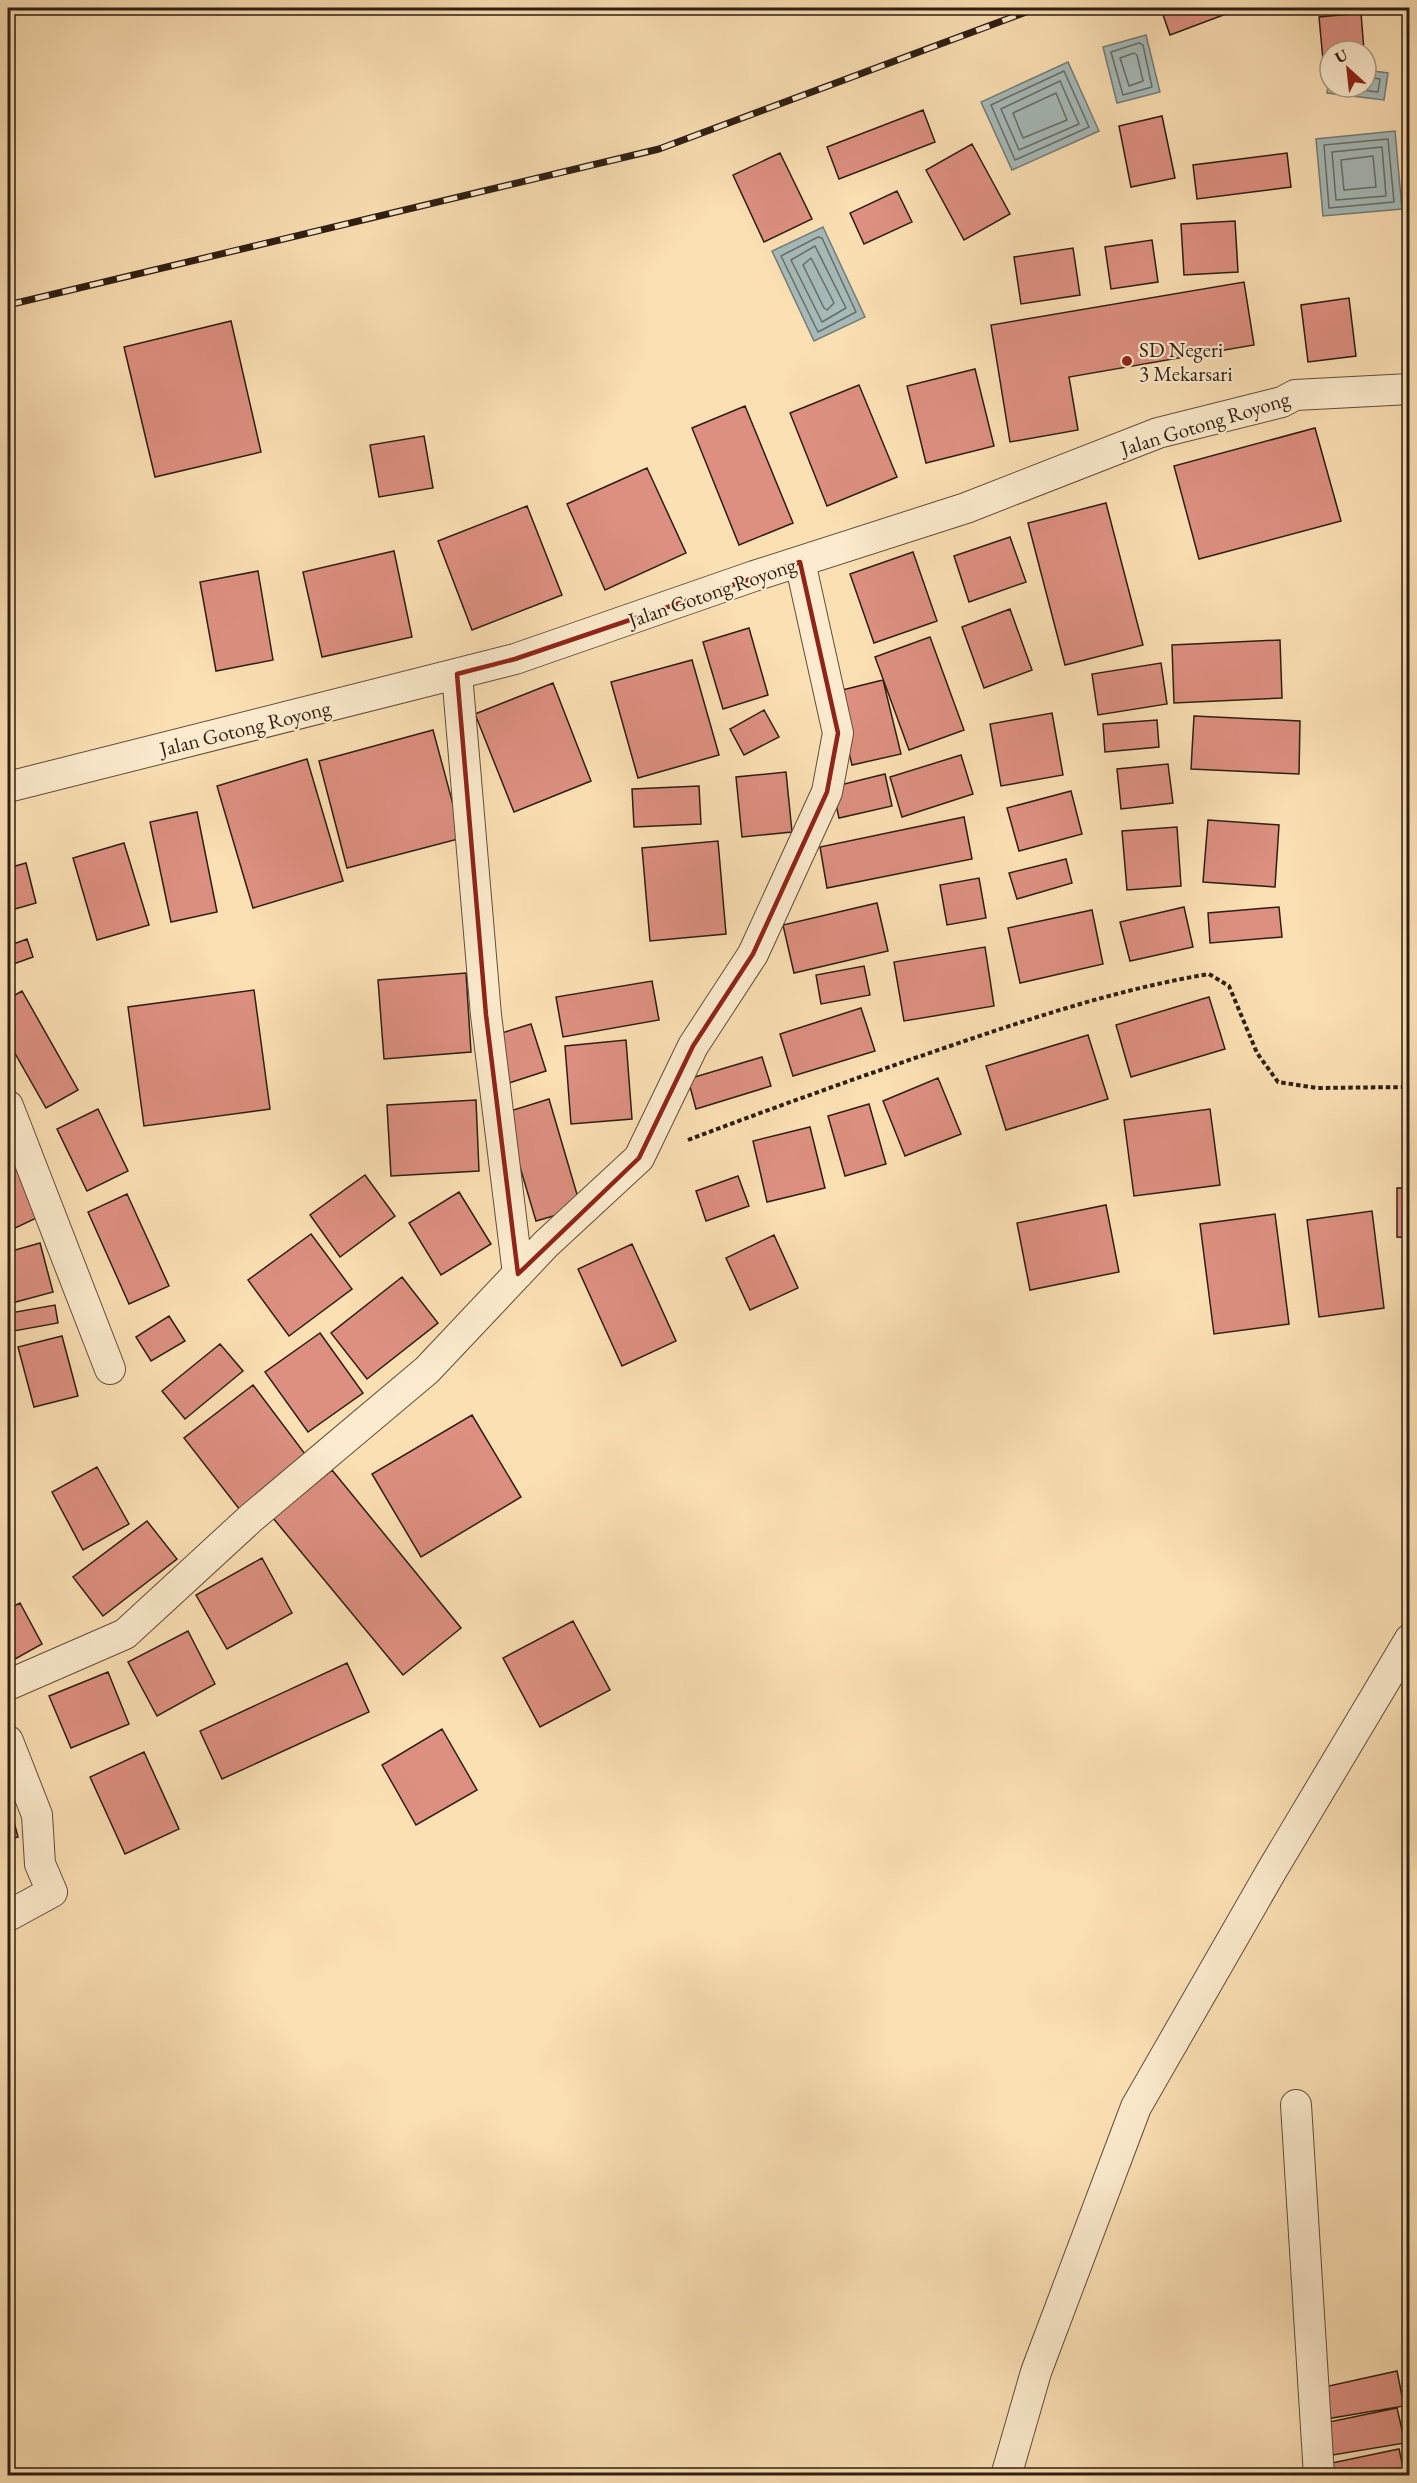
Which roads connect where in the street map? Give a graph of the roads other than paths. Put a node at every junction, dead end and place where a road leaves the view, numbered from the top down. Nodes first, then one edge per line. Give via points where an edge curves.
1 (1410, 388) edge
2 (800, 562) junction
3 (457, 674) junction
4 (8, 787) edge
5 (8, 1106) edge
6 (518, 1274) junction
7 (110, 1370) dead end
8 (1410, 1639) edge
9 (8, 1685) edge
10 (8, 1741) edge
11 (8, 1916) edge
12 (1296, 2105) dead end
13 (1006, 2475) edge
14 (1319, 2475) edge

1 - 2 street, Jalan Gotong Royong via 1295,395 1282,402 1158,433 966,508
2 - 3 street, Jalan Gotong Royong via 515,659
2 - 6 street via 838,733 827,792 753,954 693,1046 639,1158
3 - 4 street, Jalan Gotong Royong
3 - 6 street via 486,1016
5 - 7 street
6 - 9 street via 427,1370 250,1518 125,1634
8 - 13 street via 1136,2107 1036,2372
10 - 11 street via 37,1815 40,1863 52,1892
12 - 14 street

